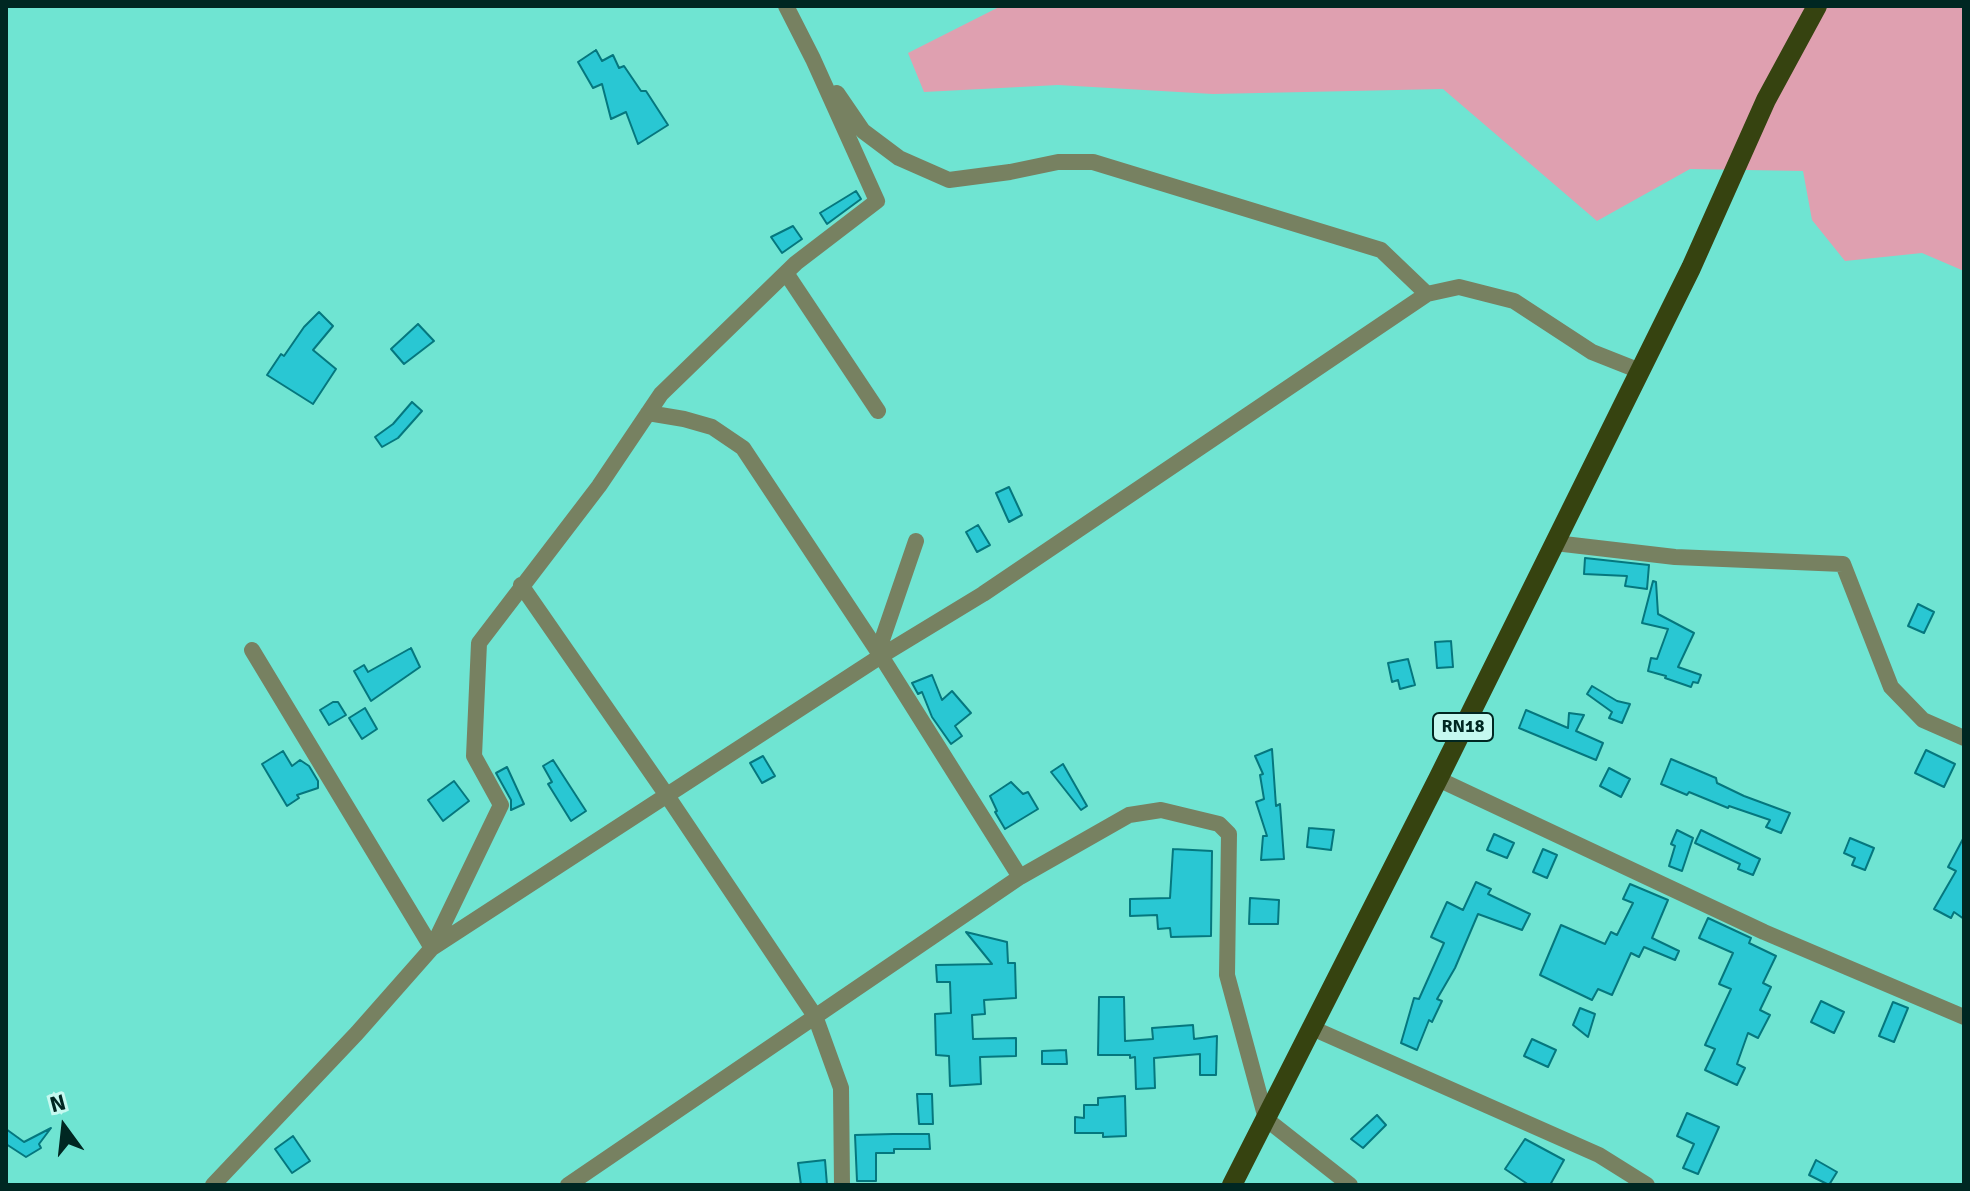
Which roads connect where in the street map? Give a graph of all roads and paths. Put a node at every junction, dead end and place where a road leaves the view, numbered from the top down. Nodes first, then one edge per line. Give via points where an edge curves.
1 (786, 6) edge
2 (1817, 6) edge
3 (813, 59) junction
4 (786, 273) junction
5 (1427, 294) junction
6 (1640, 371) junction
7 (878, 411) dead end
8 (648, 413) junction
9 (916, 541) dead end
10 (1555, 543) junction
11 (521, 585) junction
12 (252, 650) dead end
13 (881, 656) junction
14 (1964, 738) edge
15 (1438, 779) junction
16 (668, 797) junction
17 (1020, 877) junction
18 (432, 948) junction
19 (815, 1016) junction
20 (1964, 1017) edge
21 (1312, 1028) junction
22 (1266, 1119) junction
23 (213, 1185) edge
24 (568, 1185) edge
25 (842, 1185) edge
26 (1232, 1185) edge
27 (1350, 1185) edge
28 (1647, 1185) edge

1 - 3 street
2 - 6 main road, RN18 via 1766,100
3 - 4 street via 877,201
3 - 5 street via 863,131 899,158 949,180 1058,162 1093,162 1381,250
4 - 7 street
4 - 8 street via 661,394
5 - 6 street via 1459,287 1514,301 1592,352
5 - 13 street via 983,594
6 - 10 main road, RN18
8 - 11 street
8 - 13 street via 712,427 743,448
9 - 13 street
10 - 14 street via 1675,557 1843,564 1891,687 1923,720
10 - 15 main road, RN18
11 - 16 street
11 - 18 street via 479,643 474,756 501,805
12 - 18 street
13 - 16 street
13 - 17 street
15 - 20 street via 1764,932
15 - 21 main road, RN18
16 - 18 street
16 - 19 street
17 - 19 street
17 - 22 street via 1129,815 1161,810 1225,828 1227,975
18 - 23 street
19 - 24 street
19 - 25 street via 841,1088
21 - 22 main road, RN18
21 - 28 street via 1599,1155
22 - 26 main road, RN18
22 - 27 street

